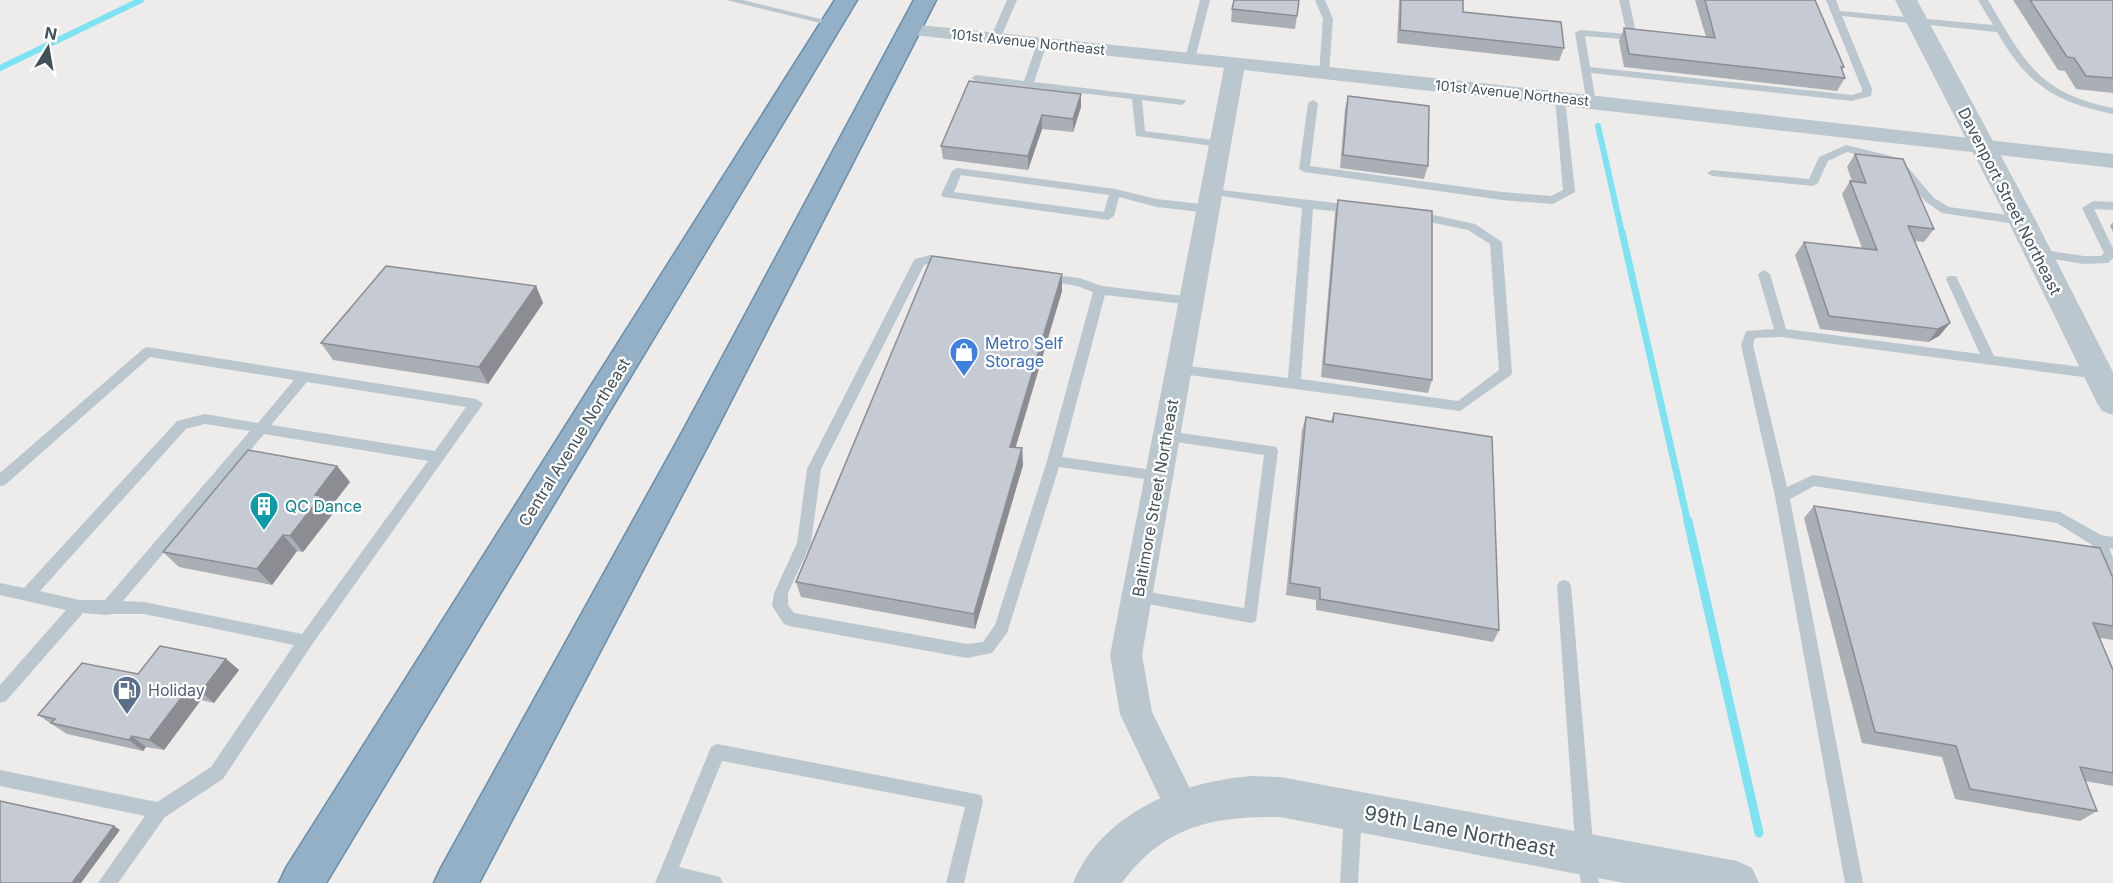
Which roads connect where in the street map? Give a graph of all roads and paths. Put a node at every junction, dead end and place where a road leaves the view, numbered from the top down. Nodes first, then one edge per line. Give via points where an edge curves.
1 (731, 0) edge
2 (1012, 0) edge
3 (1205, 0) edge
4 (1320, 0) edge
5 (1624, 0) edge
6 (1831, 0) edge
7 (1983, 0) edge
8 (1911, 10) edge
9 (839, 12) edge
10 (1836, 13) junction
11 (918, 15) edge
12 (2000, 29) junction
13 (995, 39) junction
14 (1042, 44) junction
15 (1190, 59) junction
16 (1235, 64) junction
17 (1586, 69) junction
18 (1324, 73) junction
19 (976, 78) dead end
20 (1028, 84) junction
21 (1137, 96) junction
22 (1560, 98) junction
23 (1181, 102) dead end
24 (1591, 102) junction
25 (1313, 103) dead end
26 (2113, 111) edge
27 (1842, 139) junction
28 (1221, 144) junction
29 (1983, 146) junction
30 (2113, 161) edge
31 (1712, 173) dead end
32 (1115, 192) junction
33 (1210, 200) junction
34 (1308, 205) junction
35 (2113, 206) edge
36 (1372, 211) edge
37 (1405, 214) edge
38 (2022, 221) junction
39 (2037, 253) junction
40 (965, 264) edge
41 (1764, 274) dead end
42 (1033, 275) edge
43 (1952, 279) dead end
44 (1100, 290) junction
45 (1192, 301) junction
46 (1781, 333) junction
47 (1989, 359) junction
48 (1179, 370) junction
49 (304, 377) junction
50 (1294, 383) junction
51 (2107, 388) edge
52 (259, 429) junction
53 (1167, 436) junction
54 (437, 457) junction
55 (1054, 461) junction
56 (1159, 476) junction
57 (0, 481) edge
58 (1782, 496) junction
59 (2105, 542) edge
60 (2113, 575) edge
61 (1564, 586) dead end
62 (0, 589) edge
63 (26, 596) junction
64 (1137, 596) junction
65 (79, 606) junction
66 (107, 609) junction
67 (306, 641) junction
68 (0, 696) edge
69 (0, 778) edge
70 (1183, 809) junction
71 (1354, 810) junction
72 (159, 811) junction
73 (1588, 869) edge
74 (666, 878) edge
75 (107, 883) edge
76 (301, 883) edge
77 (456, 883) edge
78 (714, 883) edge
79 (955, 883) edge
80 (1095, 883) edge
81 (1349, 883) edge
82 (1737, 883) edge
83 (1854, 883) edge

1 - 9 lane
2 - 13 lane
3 - 15 lane
4 - 18 lane via 1328,19
5 - 17 lane via 1632,38 1580,33
6 - 10 lane
7 - 12 lane
8 - 10 lane
8 - 12 lane
8 - 29 street, Davenport Street Northeast
9 - 76 highway, Central Avenue Northeast
10 - 17 lane via 1867,94 1852,98
11 - 13 street, 101st Avenue Northeast
11 - 77 highway
12 - 26 lane via 2015,57 2046,87 2067,98
13 - 14 street, 101st Avenue Northeast
14 - 15 street, 101st Avenue Northeast
14 - 20 lane
15 - 16 street, 101st Avenue Northeast
16 - 18 street, 101st Avenue Northeast
16 - 28 street, Baltimore Street Northeast
17 - 24 lane
18 - 22 street, 101st Avenue Northeast
19 - 20 lane
20 - 21 lane
21 - 23 lane
21 - 28 lane via 1140,134
22 - 24 street, 101st Avenue Northeast
22 - 25 lane via 1569,192 1553,200 1304,169
24 - 27 street, 101st Avenue Northeast
27 - 29 street, 101st Avenue Northeast
27 - 31 lane via 1823,159 1813,183
27 - 38 lane via 1901,166 1930,200 1946,210
28 - 33 street, Baltimore Street Northeast
29 - 30 street, 101st Avenue Northeast
29 - 38 street, Davenport Street Northeast
32 - 32 lane via 957,171 947,195 1108,216
32 - 33 lane via 1157,202
33 - 34 lane
33 - 45 street, Baltimore Street Northeast
34 - 36 lane
34 - 50 lane
35 - 39 lane via 2088,208 2110,254 2104,260
37 - 50 lane via 1471,226 1496,242 1506,372 1460,406
38 - 39 street, Davenport Street Northeast
39 - 51 street, Davenport Street Northeast
40 - 55 lane via 930,259 920,262 814,469 804,543 781,593 780,606 789,619 967,651 987,648 1002,628
41 - 46 lane
42 - 44 lane via 1079,282
43 - 47 lane
44 - 45 lane
44 - 55 lane
45 - 48 street, Baltimore Street Northeast
46 - 47 lane
46 - 58 lane via 1750,334 1747,345
47 - 51 lane
48 - 50 lane
48 - 53 street, Baltimore Street Northeast
49 - 52 lane
49 - 54 lane via 476,404
49 - 57 lane via 147,352
52 - 54 lane
52 - 63 lane via 205,418 182,425
52 - 66 lane
53 - 56 street, Baltimore Street Northeast
53 - 64 lane via 1270,451 1251,616
54 - 67 lane
55 - 56 lane
56 - 64 street, Baltimore Street Northeast
58 - 59 lane via 1813,480 2060,518
58 - 83 lane
59 - 60 lane
61 - 73 lane
62 - 63 lane
63 - 65 lane
64 - 70 street, Baltimore Street Northeast via 1126,655 1136,714
65 - 66 lane
65 - 68 lane
66 - 67 lane via 144,608
67 - 72 lane via 217,773
69 - 72 lane
70 - 71 street, 99th Lane Northeast via 1210,799 1244,795
70 - 80 street via 1149,825 1119,851
71 - 73 street, 99th Lane Northeast
71 - 81 lane
72 - 75 lane
73 - 82 street, 99th Lane Northeast
74 - 78 lane
74 - 79 lane via 717,752 975,801

